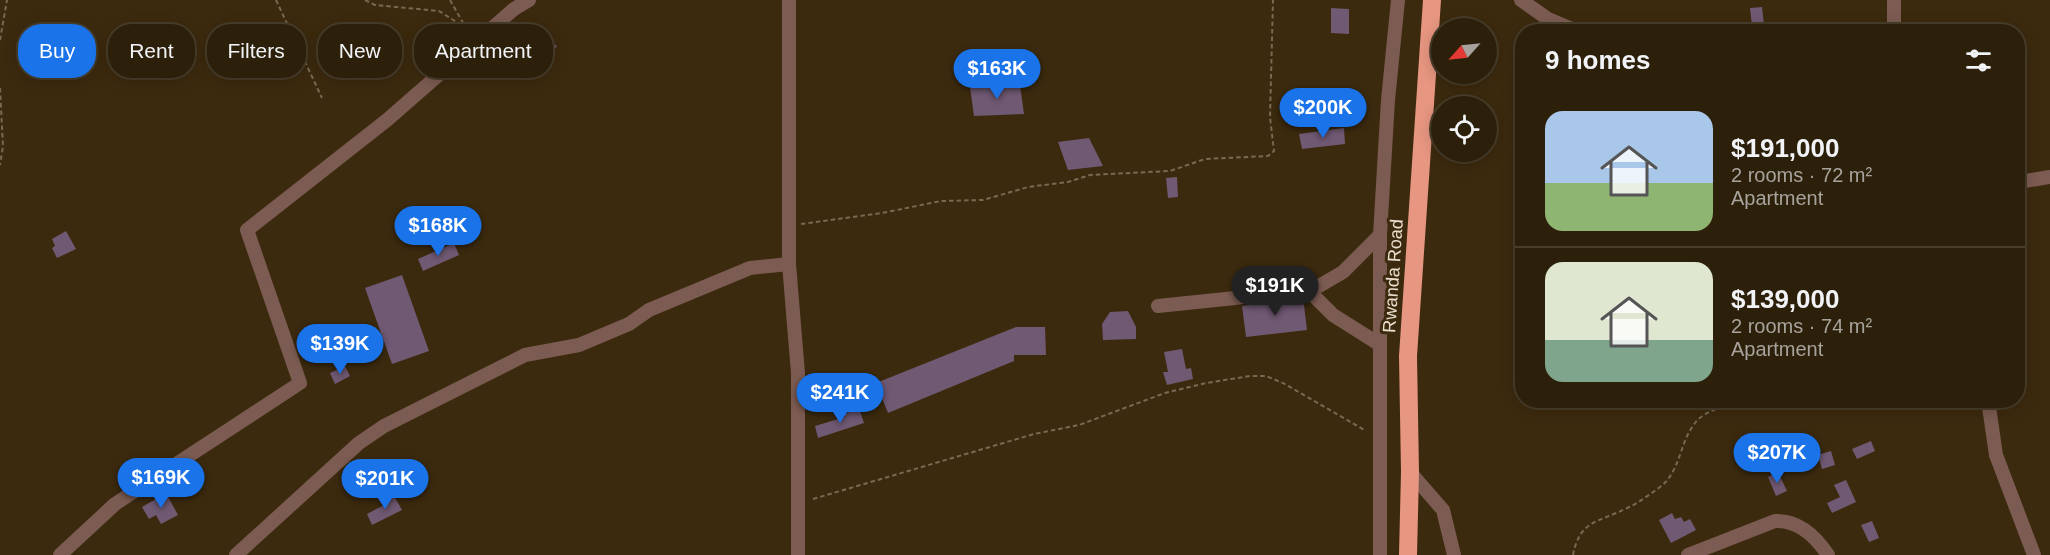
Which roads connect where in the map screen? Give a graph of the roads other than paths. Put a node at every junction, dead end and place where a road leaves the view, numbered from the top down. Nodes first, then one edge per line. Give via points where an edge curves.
1 (529, 0) edge
2 (789, 0) edge
3 (1398, 0) edge
4 (1432, 0) edge
5 (1521, 0) edge
6 (1894, 0) edge
7 (1560, 24) edge
8 (1894, 24) edge
9 (2050, 177) edge
10 (2025, 181) edge
11 (1380, 236) junction
12 (789, 264) junction
13 (1307, 289) junction
14 (1158, 306) dead end
15 (1379, 344) junction
16 (1989, 408) edge
17 (1410, 472) junction
18 (60, 555) edge
19 (236, 555) edge
20 (798, 555) edge
21 (1380, 555) edge
22 (1408, 555) edge
23 (1454, 555) edge
24 (1688, 555) edge
25 (1828, 555) edge
26 (2034, 555) edge

1 - 18 street via 387,120 247,230 300,382 115,504
2 - 12 street
3 - 11 street
4 - 17 highway, Rwanda Road via 1408,356
5 - 7 street
6 - 8 street
9 - 10 street
11 - 13 street via 1343,272 1329,282
11 - 15 street
12 - 19 street via 750,268 649,310 629,324 579,345 525,355 384,426 359,443
12 - 20 street via 798,373
13 - 14 street
13 - 15 street via 1333,315
15 - 21 street
16 - 26 street via 1995,455
17 - 22 highway, Rwanda Road
17 - 23 street via 1443,510
24 - 25 street via 1775,521 1792,523 1809,533

